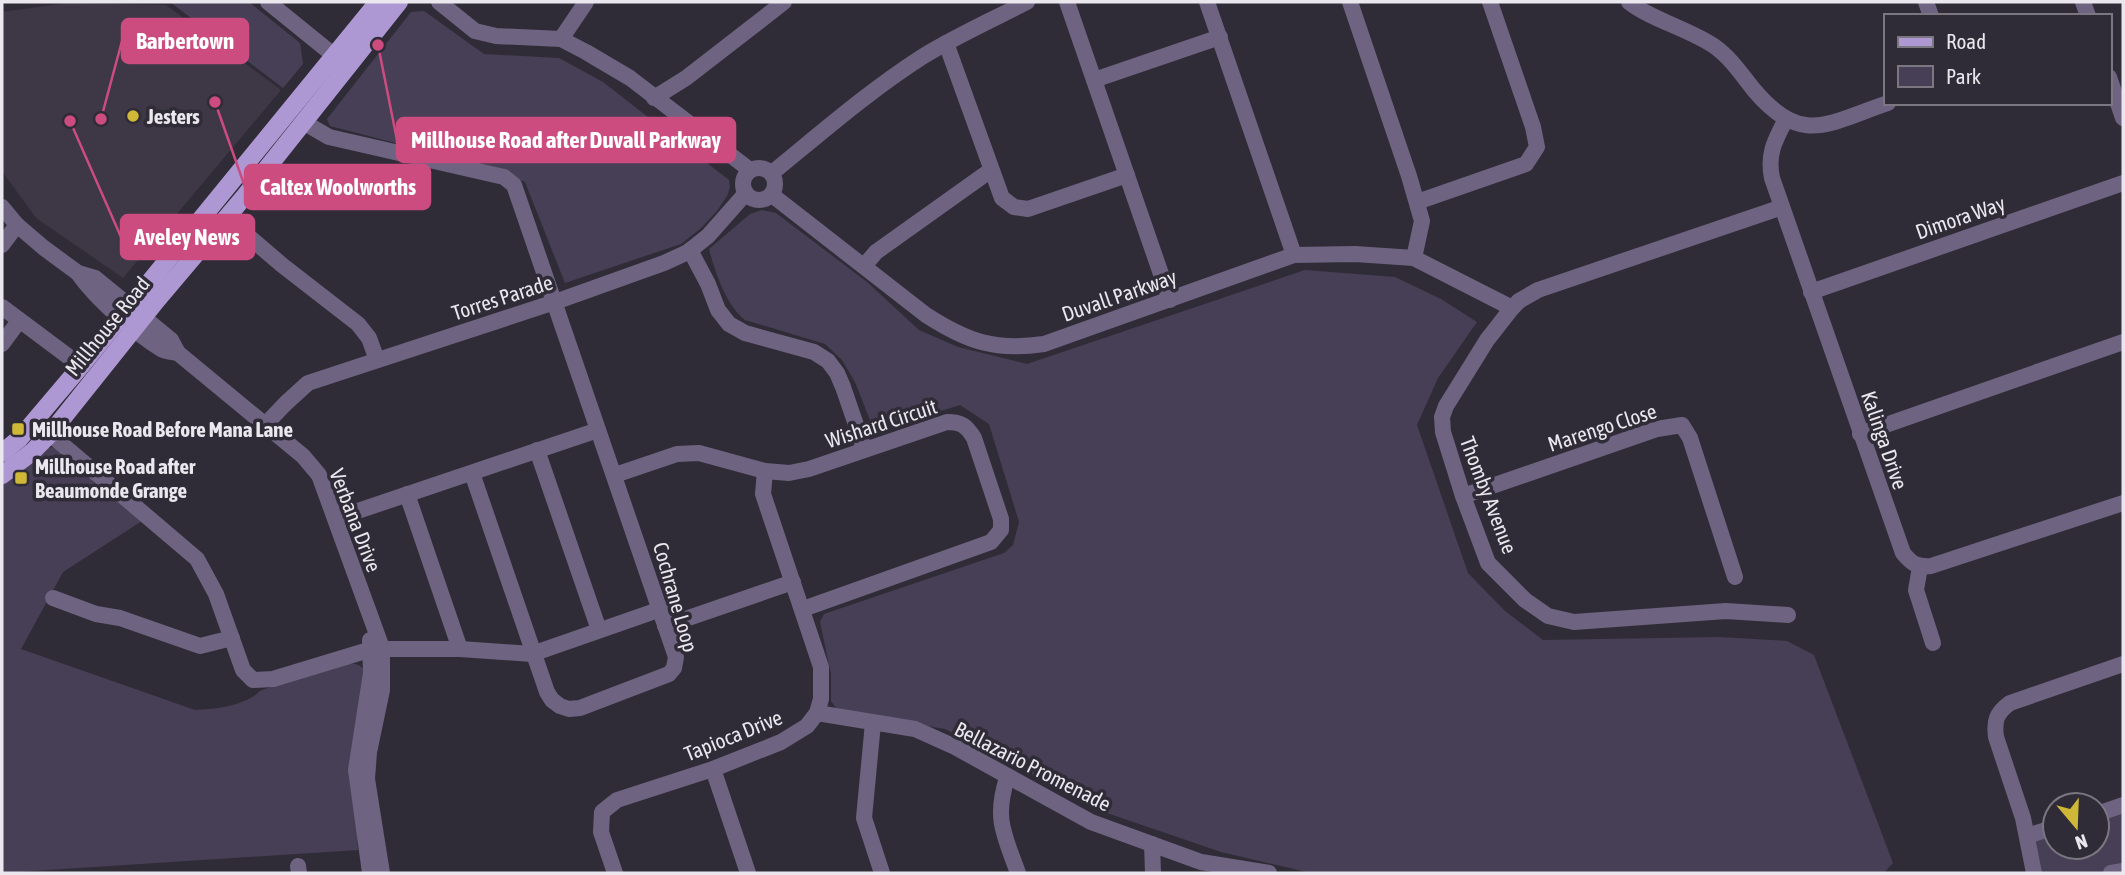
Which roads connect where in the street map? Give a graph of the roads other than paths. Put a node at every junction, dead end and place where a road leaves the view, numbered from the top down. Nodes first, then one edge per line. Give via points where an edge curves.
1 (268, 2) edge
2 (378, 2) edge
3 (399, 2) edge
4 (439, 2) edge
5 (586, 2) edge
6 (784, 2) edge
7 (1027, 2) edge
8 (1067, 2) edge
9 (1208, 2) edge
10 (1350, 2) edge
11 (1490, 2) edge
12 (1629, 2) edge
13 (1220, 37) junction
14 (561, 39) junction
15 (946, 43) junction
16 (341, 62) junction
17 (1094, 80) junction
18 (2111, 83) edge
19 (654, 98) junction
20 (1884, 104) edge
21 (2123, 118) edge
22 (1786, 119) junction
23 (303, 122) junction
24 (750, 170) junction
25 (991, 170) junction
26 (772, 173) junction
27 (1127, 175) junction
28 (2123, 183) edge
29 (746, 193) junction
30 (772, 195) junction
31 (1417, 202) junction
32 (2, 207) edge
33 (1782, 207) junction
34 (227, 218) junction
35 (17, 225) junction
36 (2, 245) edge
37 (690, 250) junction
38 (1294, 255) junction
39 (1414, 258) junction
40 (864, 266) junction
41 (1811, 292) junction
42 (1170, 300) junction
43 (555, 302) junction
44 (2, 307) edge
45 (1512, 308) junction
46 (132, 317) junction
47 (19, 321) junction
48 (2123, 342) edge
49 (2, 344) edge
50 (377, 360) junction
51 (81, 366) junction
52 (264, 426) junction
53 (598, 430) junction
54 (50, 434) junction
55 (1860, 434) junction
56 (864, 449) junction
57 (537, 450) junction
58 (2, 453) edge
59 (765, 471) junction
60 (472, 473) junction
61 (2, 475) edge
62 (615, 475) junction
63 (407, 494) junction
64 (1462, 496) junction
65 (2123, 503) edge
66 (337, 518) junction
67 (1920, 566) junction
68 (1735, 577) dead end
69 (793, 582) junction
70 (53, 598) dead end
71 (661, 609) junction
72 (803, 610) junction
73 (1788, 615) dead end
74 (666, 626) junction
75 (599, 630) junction
76 (232, 638) junction
77 (1933, 643) dead end
78 (377, 648) junction
79 (460, 649) junction
80 (532, 654) junction
81 (2123, 664) edge
82 (817, 713) junction
83 (873, 723) junction
84 (713, 769) junction
85 (1007, 778) junction
86 (2041, 831) edge
87 (2027, 835) junction
88 (1152, 844) junction
89 (2123, 871) edge
90 (370, 873) edge
91 (382, 873) edge
92 (612, 873) edge
93 (748, 873) edge
94 (883, 873) edge
95 (1018, 873) edge
96 (1153, 873) edge
97 (1269, 873) edge
98 (2034, 873) edge
99 (2111, 873) edge

1 - 16 street
2 - 16 main road, Millhouse Road
3 - 16 main road, Millhouse Road
4 - 14 street via 484,34
5 - 14 street
6 - 19 street
7 - 15 street
8 - 17 street
9 - 13 street
10 - 31 street
11 - 31 street via 1537,147 1526,164
12 - 22 street via 1717,48
13 - 17 street
13 - 38 street
14 - 19 street via 630,78
15 - 25 street
15 - 26 street via 870,94
16 - 23 main road, Millhouse Road
16 - 46 main road, Millhouse Road
17 - 27 street
18 - 21 street
19 - 24 street
20 - 22 street via 1821,125 1802,126
22 - 33 street, Kalinga Drive via 1772,144 1769,163
23 - 34 main road, Millhouse Road
23 - 43 street, Cochrane Loop via 329,137 504,177 514,185
24 - 26 street via 760,167
24 - 29 street via 743,184
25 - 27 street via 1002,198 1014,207 1028,209
25 - 40 street via 876,252
26 - 30 street via 776,184
27 - 42 street
28 - 41 street, Dimora Way
29 - 30 street via 759,200
29 - 37 street, Torres Parade
30 - 40 street, Duvall Parkway
31 - 39 street via 1422,221
32 - 35 street, Verbana Drive
33 - 41 street, Kalinga Drive
33 - 45 street, Thomby Avenue via 1538,290
34 - 46 main road, Millhouse Road
34 - 50 street via 358,324
35 - 36 street
35 - 46 street, Verbana Drive via 78,272 89,290
37 - 43 street, Torres Parade
37 - 56 street via 729,324 745,333 814,352 828,361 843,387
38 - 39 street, Duvall Parkway
38 - 42 street, Duvall Parkway
39 - 45 street, Duvall Parkway
40 - 42 street, Duvall Parkway via 954,333 1013,348 1044,344
41 - 55 street, Kalinga Drive
43 - 50 street, Torres Parade
43 - 53 street, Cochrane Loop
44 - 47 street
45 - 64 street, Thomby Avenue via 1487,340 1442,417
46 - 51 main road, Millhouse Road
46 - 52 street, Verbana Drive via 171,340 178,353
46 - 54 main road, Millhouse Road
47 - 49 street
47 - 51 street
48 - 55 street
50 - 52 street, Torres Parade via 308,383
51 - 58 main road, Millhouse Road
52 - 66 street, Verbana Drive via 313,466
53 - 57 street
53 - 62 street, Cochrane Loop
54 - 61 main road, Millhouse Road
54 - 76 street via 197,559
55 - 67 street, Kalinga Drive via 1903,553
56 - 59 street, Wishard Circuit via 809,469
56 - 72 street, Wishard Circuit via 947,422 961,422 974,438 1001,530 982,546
57 - 60 street
57 - 75 street
59 - 62 street, Wishard Circuit via 699,453 677,454
59 - 69 street via 763,494
60 - 63 street
60 - 80 street, Cochrane Loop
62 - 71 street, Cochrane Loop
63 - 66 street
63 - 79 street
64 - 68 street, Marengo Close via 1657,429 1682,425
64 - 73 street, Thomby Avenue via 1488,563 1548,616 1574,622 1726,611
65 - 67 street
66 - 78 street, Verbana Drive
67 - 77 street via 1916,590
69 - 72 street
69 - 74 street
70 - 76 street via 200,646
71 - 74 street, Cochrane Loop
71 - 75 street
72 - 82 street via 821,667
74 - 80 street, Cochrane Loop via 676,657 669,674 580,708 569,709 552,700
75 - 80 street
76 - 78 street via 243,670 253,680 273,679
78 - 79 street
78 - 90 street, Verbana Drive via 356,770
78 - 91 street, Verbana Drive via 382,690 367,779
79 - 80 street
81 - 87 street via 1998,712 1996,737
82 - 83 street, Bellazario Promenade
82 - 84 street, Tapioca Drive via 807,726 781,743
83 - 85 street, Bellazario Promenade via 915,729
83 - 94 street via 864,818
84 - 92 street, Tapioca Drive via 617,800 602,812 601,832
84 - 93 street
85 - 88 street, Bellazario Promenade via 1091,822
85 - 95 street via 1000,802 1002,828
86 - 87 street
87 - 98 street
88 - 96 street
88 - 97 street, Bellazario Promenade via 1201,862
89 - 99 street

